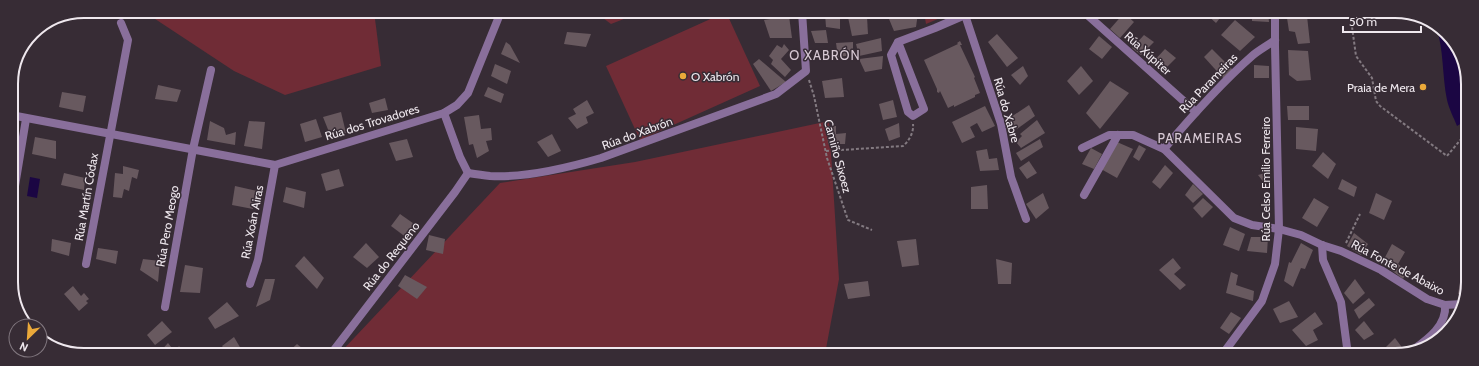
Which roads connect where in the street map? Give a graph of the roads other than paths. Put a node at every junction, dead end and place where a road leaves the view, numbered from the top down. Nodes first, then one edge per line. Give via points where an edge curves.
1 (498, 18) edge
2 (802, 18) edge
3 (959, 18) edge
4 (970, 18) edge
5 (1091, 18) edge
6 (1275, 18) edge
7 (121, 23) dead end
8 (1275, 40) junction
9 (898, 42) junction
10 (211, 70) dead end
11 (1196, 112) junction
12 (444, 113) junction
13 (18, 117) edge
14 (26, 119) junction
15 (110, 135) junction
16 (1118, 135) junction
17 (1082, 148) dead end
18 (1164, 148) junction
19 (193, 149) junction
20 (275, 165) junction
21 (18, 168) edge
22 (468, 173) junction
23 (1084, 195) dead end
24 (1026, 219) dead end
25 (1279, 229) junction
26 (1322, 245) junction
27 (86, 264) dead end
28 (250, 284) dead end
29 (1457, 304) edge
30 (1444, 305) junction
31 (165, 307) dead end
32 (1424, 341) edge
33 (336, 348) edge
34 (1227, 348) edge
35 (1347, 348) edge

1 - 12 street, Rúa dos Trovadores via 468,93
2 - 22 street, Rúa do Xabrón via 806,72 776,94 578,165 526,174 490,176
3 - 9 street
4 - 24 street, Rúa do Xabre via 1001,124 1011,177
5 - 11 street, Rúa Xúpiter
6 - 8 street, Rúa Celso Emilio Ferreiro
7 - 15 street via 128,40
8 - 11 street, Rúa Parameiras via 1253,55
8 - 25 street, Rúa Celso Emilio Ferreiro
9 - 9 street via 891,55 908,112 913,116 924,109
10 - 19 street
11 - 18 street, Rúa Parameiras
12 - 20 street, Rúa dos Trovadores
12 - 22 street
13 - 14 street, Rúa dos Trovadores
14 - 15 street, Rúa dos Trovadores
14 - 21 street
15 - 19 street, Rúa dos Trovadores
15 - 27 street, Rúa Martín Códax
16 - 17 street via 1109,135
16 - 18 street via 1133,135
16 - 23 street
18 - 25 street via 1234,218 1252,226
19 - 20 street, Rúa dos Trovadores
19 - 31 street, Rúa Pero Meogo
20 - 28 street, Rúa Xoán Airas via 258,260
22 - 33 street, Rúa do Requeno
25 - 26 street, Rúa Fonte de Abaixo via 1301,235
25 - 34 street, Rúa Celso Emilio Ferreiro via 1275,264 1262,301
26 - 30 street, Rúa Fonte de Abaixo via 1342,251 1381,270 1427,299
26 - 35 street via 1323,260 1341,302
29 - 30 street, Rúa Fonte de Abaixo
30 - 32 street via 1443,320 1435,332

